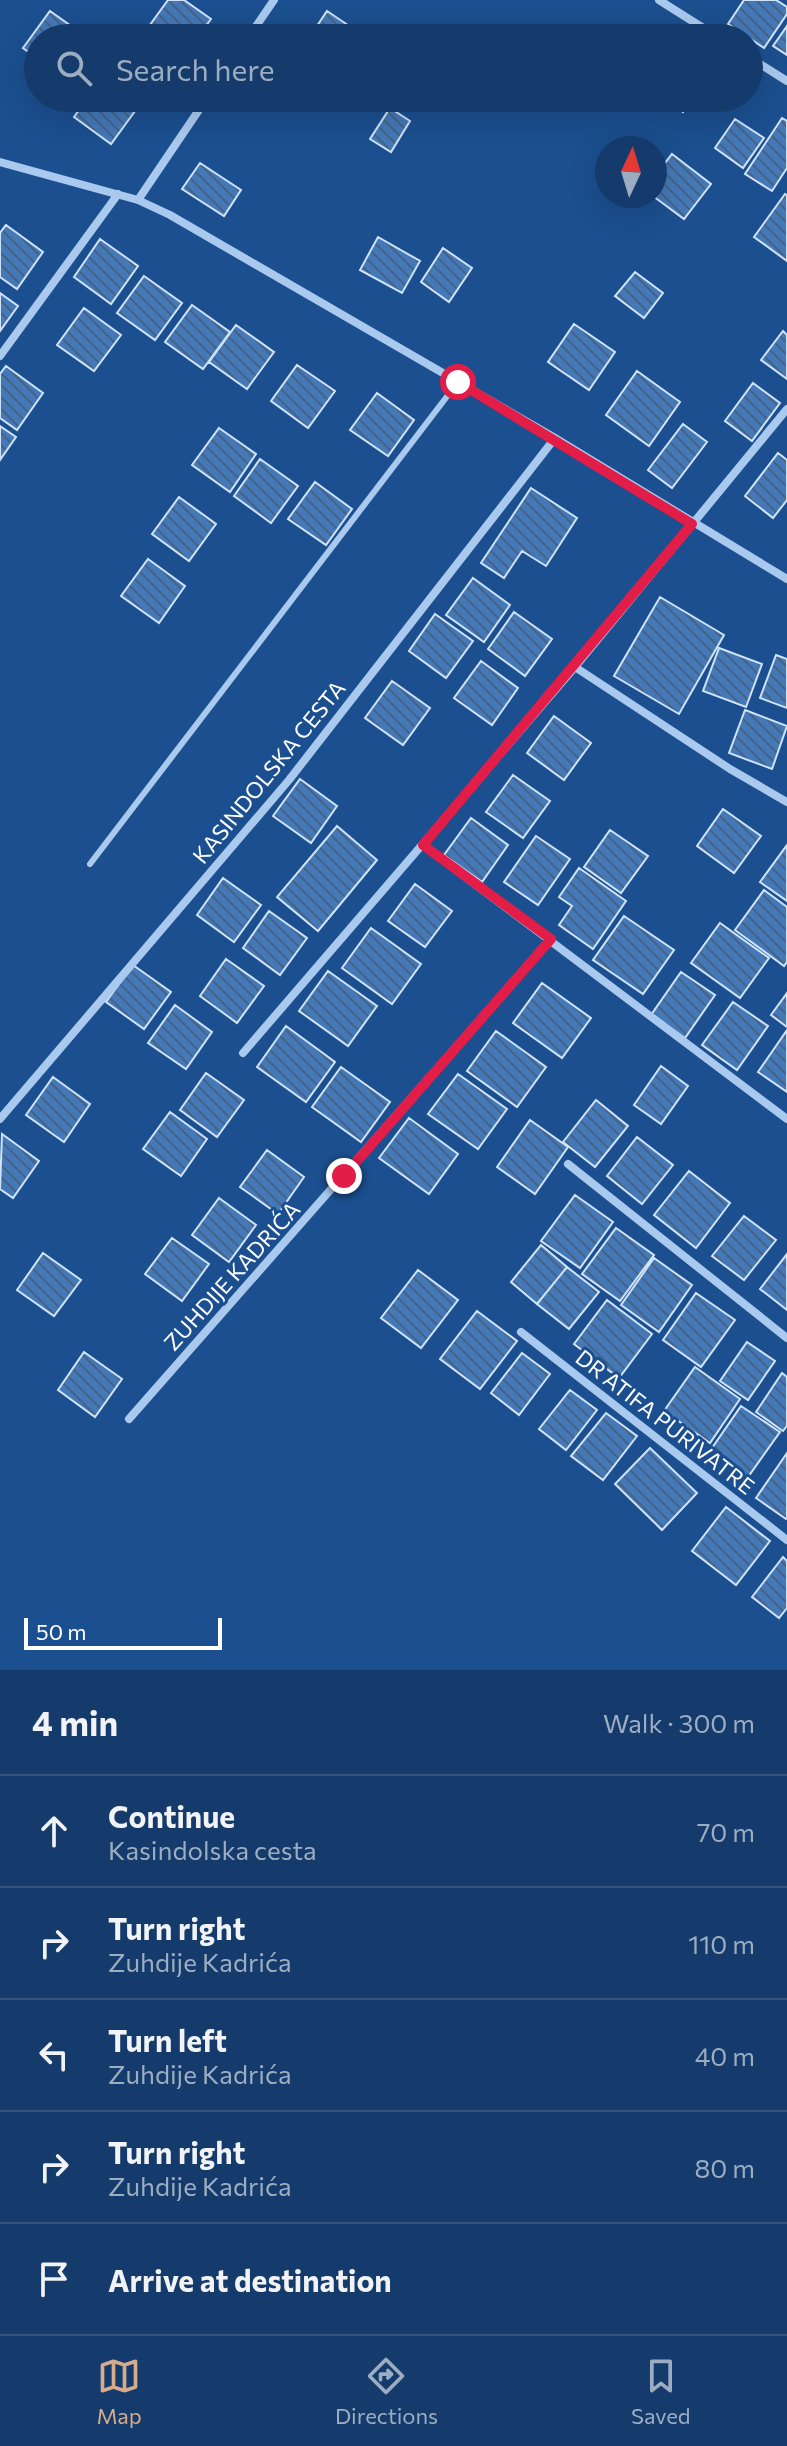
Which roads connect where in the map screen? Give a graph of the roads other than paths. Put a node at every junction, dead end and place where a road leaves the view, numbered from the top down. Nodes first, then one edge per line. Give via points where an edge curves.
1 (274, 0) edge
2 (659, 0) edge
3 (258, 24) edge
4 (697, 24) edge
5 (763, 66) edge
6 (787, 81) edge
7 (198, 112) edge
8 (0, 162) edge
9 (118, 194) junction
10 (138, 200) junction
11 (0, 356) edge
12 (458, 382) junction
13 (787, 409) edge
14 (555, 438) junction
15 (692, 524) junction
16 (787, 579) edge
17 (575, 667) junction
18 (787, 802) edge
19 (423, 845) junction
20 (90, 864) dead end
21 (551, 939) junction
22 (243, 1053) dead end
23 (0, 1119) edge
24 (787, 1119) edge
25 (568, 1164) dead end
26 (521, 1332) dead end
27 (787, 1338) edge
28 (129, 1419) dead end
29 (787, 1540) edge

1 - 3 street
2 - 4 street
5 - 6 street
7 - 10 street
8 - 9 street
9 - 10 street
9 - 11 street
10 - 12 street
12 - 14 street
12 - 20 lane
13 - 15 street
14 - 15 street
14 - 23 street, KASINDOLSKA CESTA via 289,780
15 - 16 street
15 - 17 street
17 - 18 street
17 - 19 street
19 - 21 street
19 - 22 street
21 - 24 street
21 - 28 street, ZUHDIJE KADRIĆA
25 - 27 street
26 - 29 street, DR ATIFA PURIVATRE

